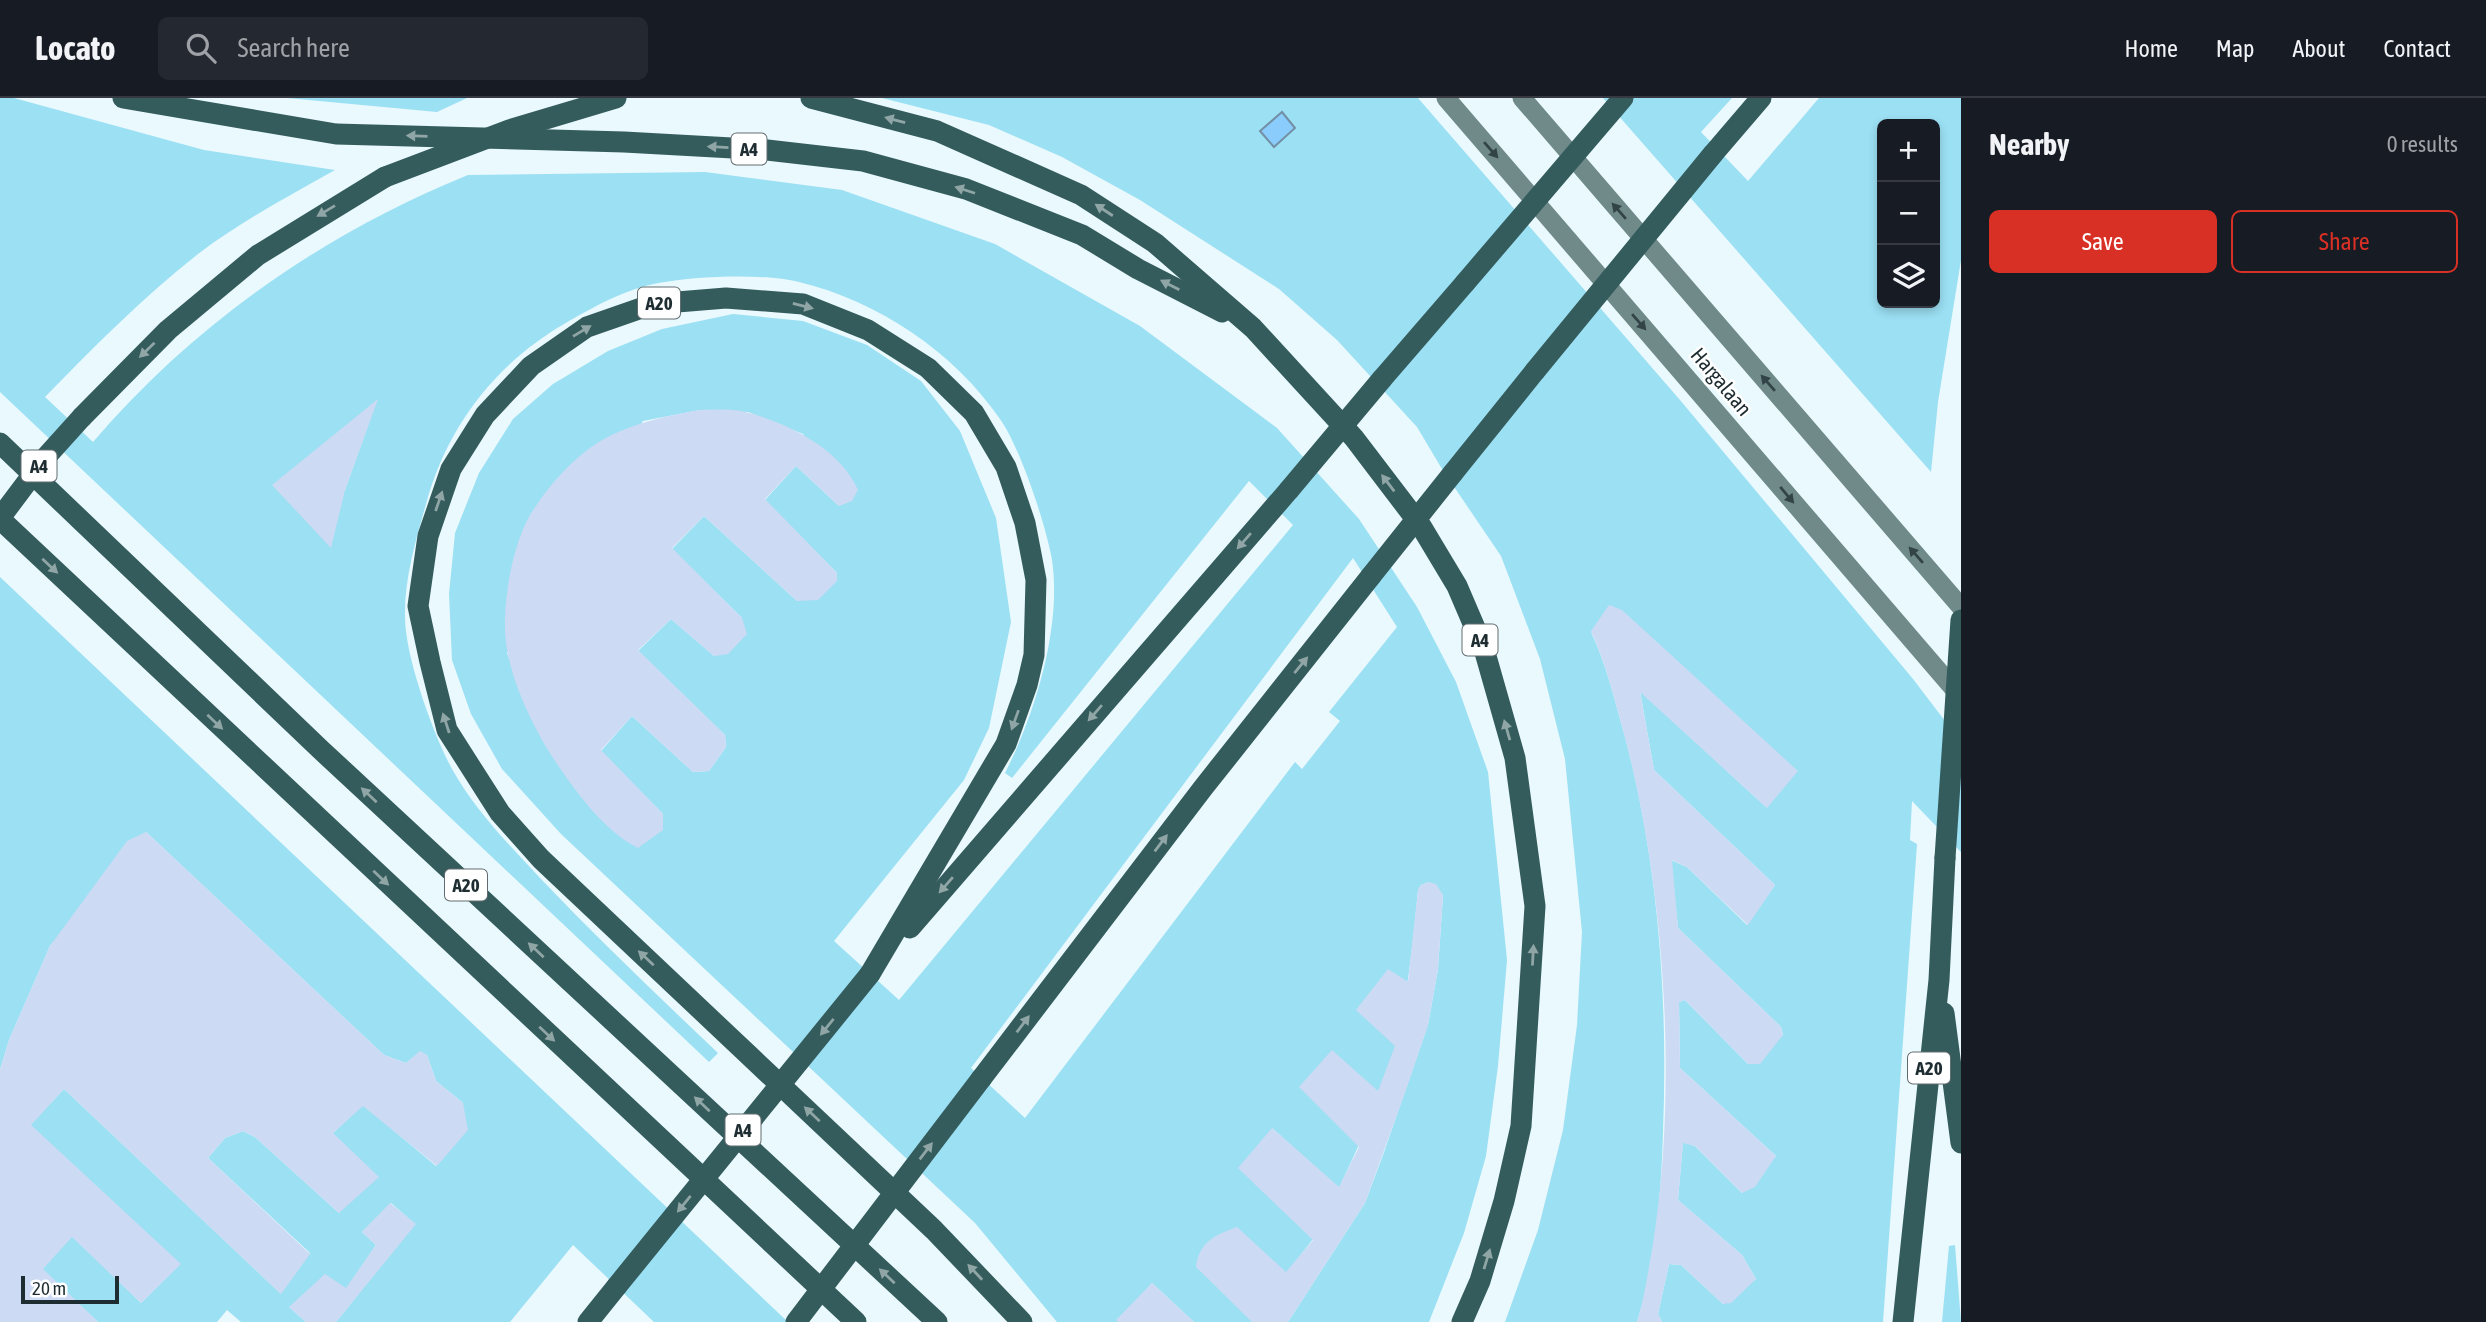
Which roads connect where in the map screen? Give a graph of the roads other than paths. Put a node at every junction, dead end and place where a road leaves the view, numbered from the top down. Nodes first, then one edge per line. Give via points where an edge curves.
1 (123, 98) edge
2 (616, 98) edge
3 (811, 98) edge
4 (1446, 98) edge
5 (1522, 98) edge
6 (1623, 98) edge
7 (1761, 98) edge
8 (1253, 328) junction
9 (0, 443) edge
10 (0, 519) edge
11 (1961, 607) edge
12 (1961, 620) edge
13 (1961, 697) edge
14 (870, 974) junction
15 (1939, 980) junction
16 (1961, 1143) edge
17 (588, 1322) edge
18 (796, 1322) edge
19 (856, 1322) edge
20 (937, 1322) edge
21 (1021, 1322) edge
22 (1462, 1322) edge
23 (1903, 1322) edge

8 -> 1 highway, A4 via 1138,269 1082,234 966,189 863,161 624,142 336,134
2 -> 10 highway, A4, bridge via 385,177 258,254 168,330 82,417
8 -> 3 highway, A4 via 1155,243 1081,195 937,131
4 -> 13 main road, Hargalaan
11 -> 5 main road, Hargalaan
6 -> 14 highway, A4, bridge
18 -> 7 highway, bridge via 1203,788 1535,371
22 -> 8 highway, A4 via 1480,1281 1521,1126 1535,906 1515,758 1484,649 1450,574 1421,526 1354,438
20 -> 9 highway, A20 via 320,749
10 -> 19 highway, A20
12 - 15 highway, A20, bridge
14 -> 17 highway, A4, bridge
21 -> 14 highway, A20 via 934,1230 541,859 500,813 447,730 418,606 428,537 450,469 485,415 531,366 587,327 653,304 726,298 803,304 868,330 928,368 974,413 1006,467 1025,523 1036,580 1036,630 1027,685 1006,744
15 - 16 highway, A20
15 - 23 highway, A20

